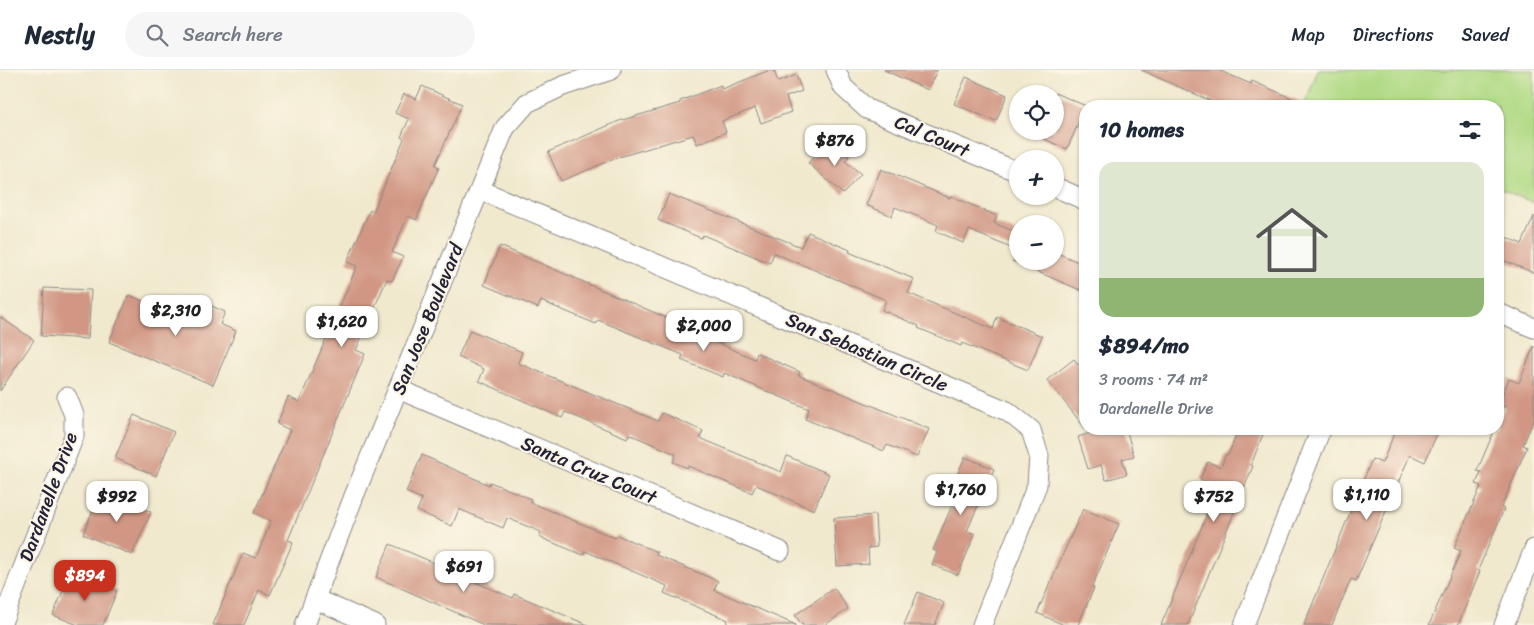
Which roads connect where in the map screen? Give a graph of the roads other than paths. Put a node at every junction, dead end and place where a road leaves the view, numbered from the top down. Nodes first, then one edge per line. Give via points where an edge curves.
1 (610, 70) edge
2 (836, 70) edge
3 (1009, 168) edge
4 (480, 190) junction
5 (1064, 191) edge
6 (1079, 197) edge
7 (1504, 316) edge
8 (1534, 328) edge
9 (398, 390) junction
10 (67, 397) dead end
11 (1319, 435) edge
12 (1534, 549) edge
13 (780, 551) dead end
14 (1528, 582) edge
15 (315, 599) junction
16 (1, 625) edge
17 (305, 625) edge
18 (376, 625) edge
19 (982, 625) edge
20 (1244, 625) edge
21 (1504, 625) edge

1 - 4 street, San Jose Boulevard via 527,103 505,128
2 - 3 street, Cal Court via 843,87 867,110
4 - 9 street, San Jose Boulevard
4 - 19 street, San Sebastian Circle via 1007,411 1030,430 1039,456 1037,485
5 - 6 street
7 - 8 street
9 - 13 street, Santa Cruz Court
9 - 15 street, San Jose Boulevard
10 - 16 street, Dardanelle Drive via 74,415 74,436
11 - 20 street
12 - 14 street
14 - 21 street
15 - 17 street, San Jose Boulevard
15 - 18 street

